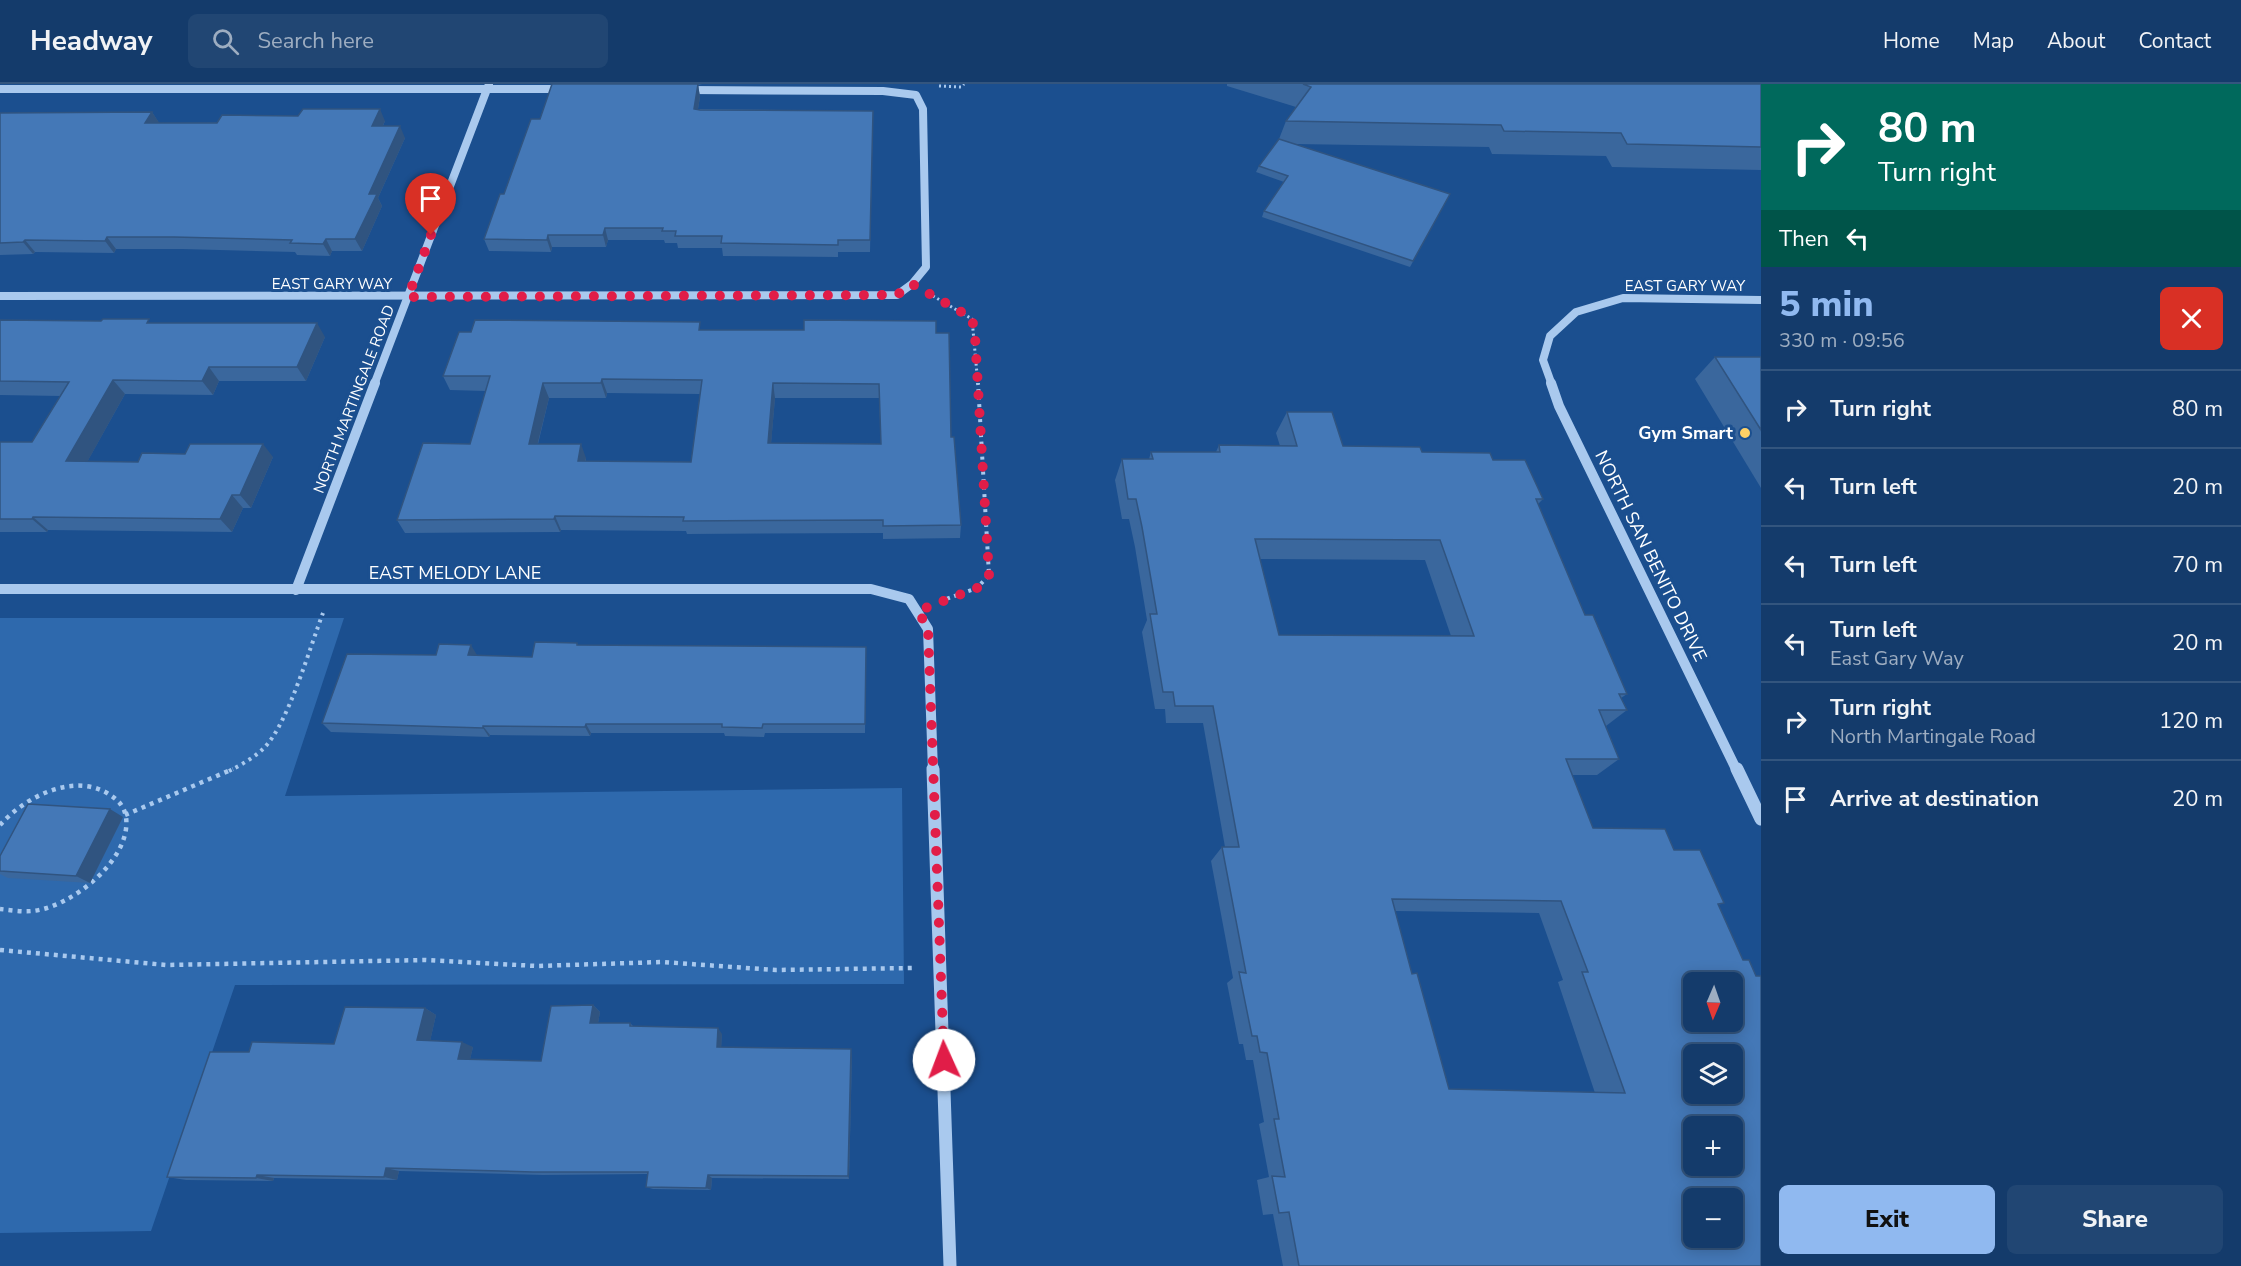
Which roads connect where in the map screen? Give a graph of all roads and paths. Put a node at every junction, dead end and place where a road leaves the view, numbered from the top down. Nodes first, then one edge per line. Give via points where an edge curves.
1 (488, 86) edge
2 (0, 89) edge
3 (571, 89) edge
4 (679, 90) edge
5 (912, 284) junction
6 (0, 296) edge
7 (408, 297) junction
8 (1761, 300) edge
9 (1576, 312) joint
10 (0, 588) edge
11 (296, 590) junction
12 (332, 590) junction
13 (918, 611) junction
14 (1755, 793) edge
15 (126, 815) junction
16 (1761, 819) edge
17 (0, 825) edge
18 (0, 909) edge
19 (0, 950) edge
20 (940, 969) junction
21 (951, 1266) edge

1 - 2 street
1 - 3 street
1 - 7 street, NORTH MARTINGALE ROAD
4 - 5 street via 883,91 916,95 923,109 926,267
5 - 7 street, EAST GARY WAY via 897,295
5 - 13 path via 972,318 989,575 977,588
6 - 7 street, EAST GARY WAY
7 - 11 street, NORTH MARTINGALE ROAD
8 - 9 street, EAST GARY WAY via 1623,298
9 - 14 street, NORTH SAN BENITO DRIVE via 1550,336 1543,360 1555,397
10 - 11 street, EAST MELODY LANE
11 - 12 street, EAST MELODY LANE
12 - 13 street, EAST MELODY LANE via 871,589 909,599
12 - 15 path via 279,728 264,748 240,766
13 - 20 street via 928,629
14 - 16 street, NORTH SAN BENITO DRIVE
15 - 17 path via 119,800 105,790 87,785 66,786 22,805
15 - 18 path via 119,853 86,890 39,912
19 - 20 path via 166,965 426,960 537,966 662,962 776,970
20 - 21 street

